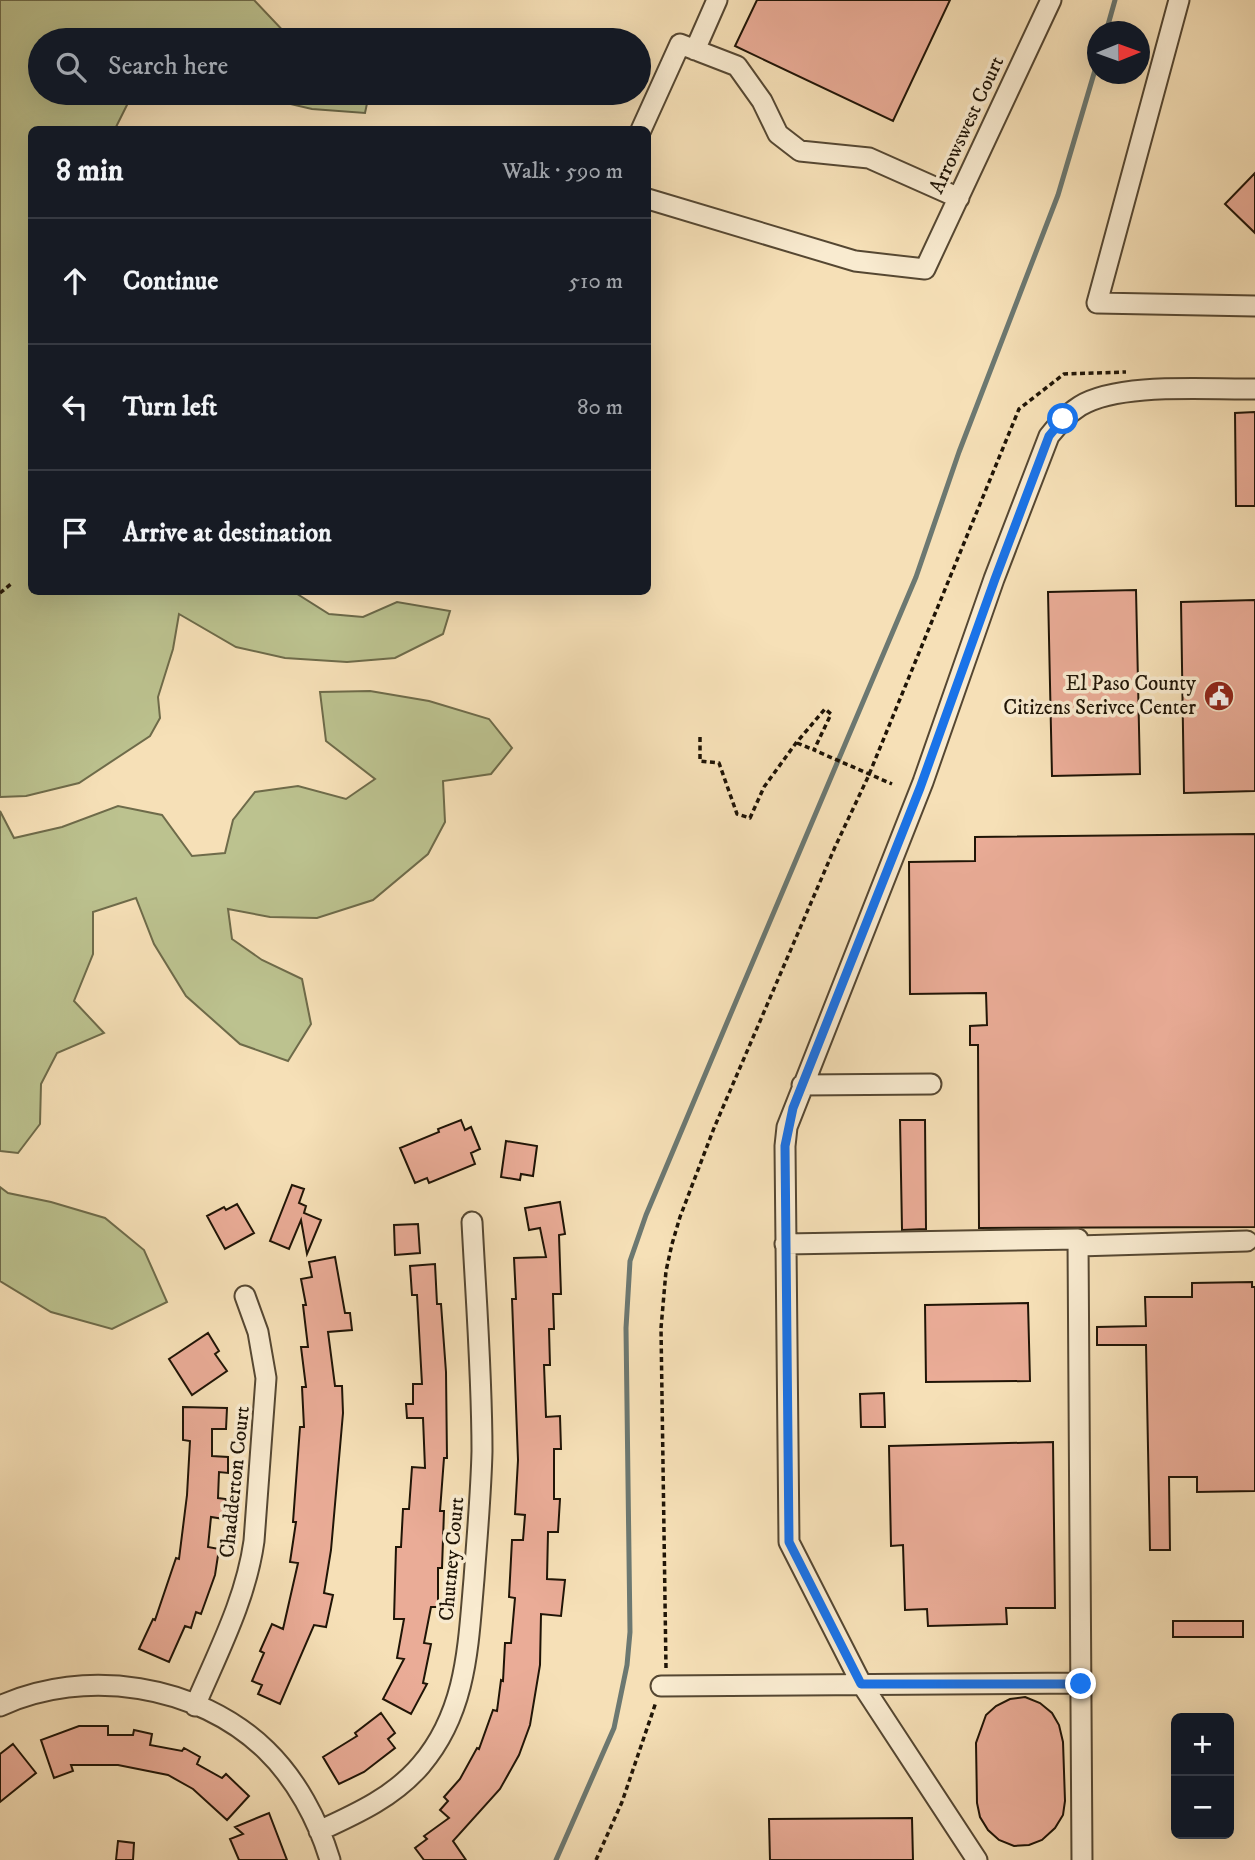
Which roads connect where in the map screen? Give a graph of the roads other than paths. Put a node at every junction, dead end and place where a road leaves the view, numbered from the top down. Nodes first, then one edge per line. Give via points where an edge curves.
1 (718, 0) edge
2 (1051, 0) edge
3 (1179, 0) edge
4 (695, 50) junction
5 (643, 126) edge
6 (959, 198) junction
7 (651, 200) edge
8 (1255, 306) edge
9 (1255, 389) edge
10 (931, 1084) dead end
11 (802, 1085) junction
12 (472, 1222) dead end
13 (1247, 1241) dead end
14 (785, 1244) junction
15 (1078, 1246) junction
16 (246, 1296) dead end
17 (861, 1684) junction
18 (1081, 1684) junction
19 (661, 1686) dead end
20 (0, 1706) edge
21 (195, 1706) junction
22 (319, 1830) junction
23 (330, 1860) edge
24 (977, 1860) edge
25 (1082, 1860) edge

1 - 4 street
2 - 6 street, Arrowswest Court
3 - 8 street via 1097,303
4 - 5 street via 680,44
4 - 6 street via 737,66 778,134 800,150 869,158
6 - 7 street, Arrowswest Court via 925,269 855,261
9 - 11 street via 1109,394 1077,407 1049,436 920,788
10 - 11 street
11 - 14 street via 787,1127
12 - 22 street, Chutney Court via 481,1484 463,1681 446,1727 402,1785 368,1808
13 - 15 street
14 - 15 street via 1078,1239
14 - 17 street via 789,1542
15 - 18 street
16 - 21 street, Chadderton Court via 266,1378 254,1541 237,1610
17 - 18 street
17 - 19 street
17 - 24 street
18 - 25 street
20 - 21 street via 41,1692 92,1684 144,1689
21 - 22 street via 266,1750 298,1789
22 - 23 street

